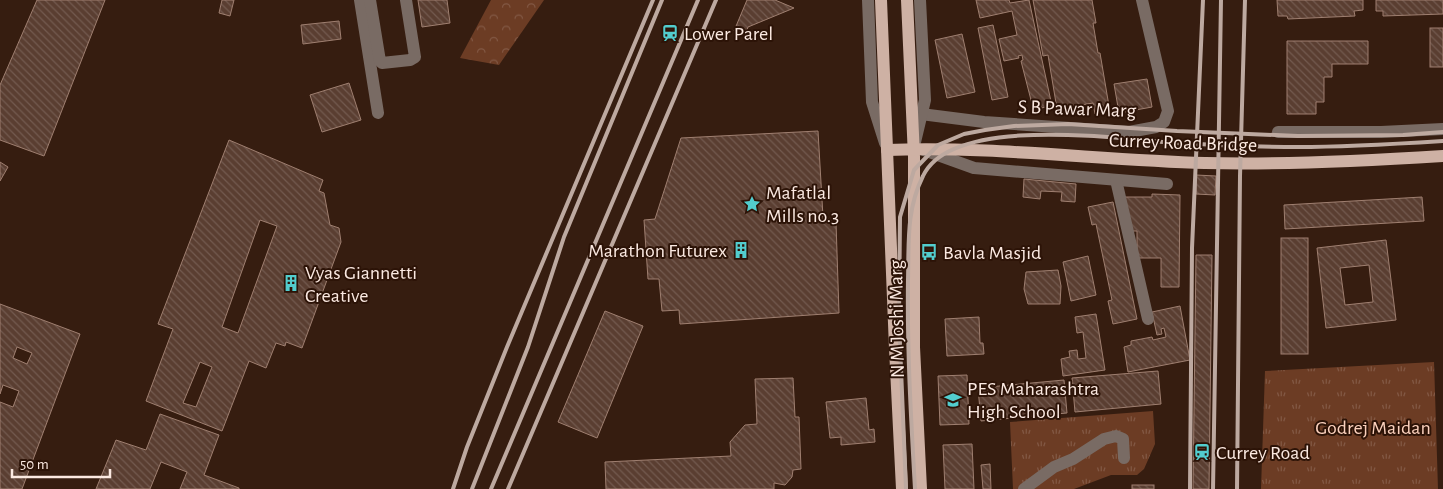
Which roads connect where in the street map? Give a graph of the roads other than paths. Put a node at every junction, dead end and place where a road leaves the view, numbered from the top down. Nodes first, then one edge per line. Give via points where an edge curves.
1 (360, 0) edge
2 (370, 0) edge
3 (406, 0) edge
4 (868, 0) edge
5 (881, 0) edge
6 (907, 0) edge
7 (920, 0) edge
8 (1142, 0) edge
9 (369, 24) junction
10 (374, 57) junction
11 (378, 114) dead end
12 (921, 114) junction
13 (1443, 129) edge
14 (1278, 132) dead end
15 (918, 149) junction
16 (887, 150) junction
17 (1443, 156) edge
18 (1116, 180) junction
19 (1167, 184) dead end
20 (1148, 318) dead end
21 (1124, 458) dead end
22 (902, 489) edge
23 (921, 489) edge
24 (1024, 489) edge

1 - 9 street
2 - 9 street
3 - 10 street via 415,57 382,63
4 - 16 street via 872,102
5 - 16 main road, N M Joshi Marg
6 - 15 main road, N M Joshi Marg via 911,101
7 - 12 street via 924,100
8 - 12 street, S B Pawar Marg via 1168,111 1164,122 1156,127 1129,132 984,122
9 - 10 street
10 - 11 street
12 - 15 street
13 - 14 street
15 - 16 main road, Currey Road Bridge
15 - 17 main road, Currey Road Bridge via 949,148 1205,163 1337,162
15 - 18 street via 974,168
15 - 23 main road, N M Joshi Marg via 914,346
16 - 22 main road, N M Joshi Marg
18 - 19 street
18 - 20 street
21 - 24 street via 1123,439 1116,436 1104,439 1054,467

